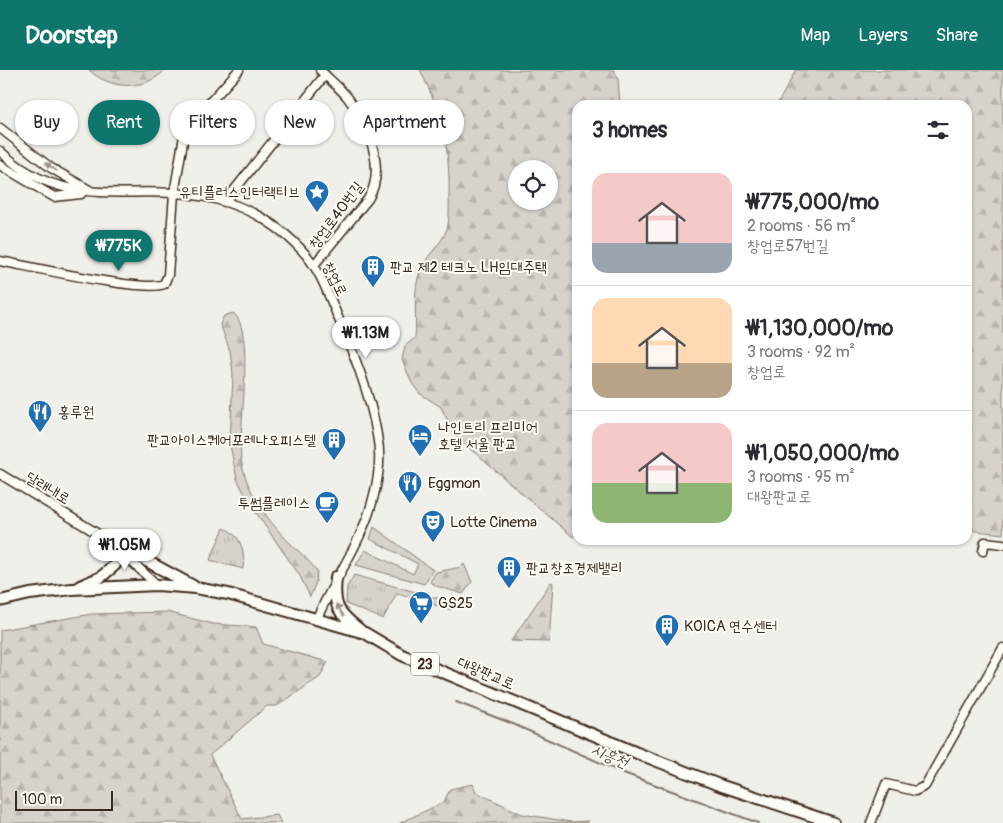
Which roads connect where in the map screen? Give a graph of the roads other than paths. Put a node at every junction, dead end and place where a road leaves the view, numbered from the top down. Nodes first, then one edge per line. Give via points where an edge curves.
1 (239, 70) edge
2 (323, 72) edge
3 (0, 128) edge
4 (0, 151) edge
5 (0, 165) edge
6 (92, 192) junction
7 (174, 194) junction
8 (225, 202) junction
9 (0, 261) edge
10 (314, 266) junction
11 (0, 474) edge
12 (108, 540) junction
13 (1003, 544) edge
14 (983, 551) dead end
15 (336, 577) junction
16 (157, 585) junction
17 (72, 588) junction
18 (196, 588) junction
19 (0, 602) edge
20 (317, 618) junction
21 (365, 634) junction
22 (1003, 648) edge
23 (834, 823) edge
24 (870, 823) edge

1 - 7 street via 186,129
2 - 8 street, 창업로40번길
2 - 10 street, 창업로40번길 via 346,96 360,119 375,156 377,178 375,188 364,205
6 -> 3 street via 51,168
4 - 6 street via 41,179 59,187
5 - 6 street via 54,197
6 - 7 street, 창업로
7 - 8 street, 창업로
7 - 9 street via 168,275 160,285 127,284
8 - 10 street, 창업로 via 260,216 293,242
10 - 15 street, 창업로 via 367,394 378,443 378,472 372,501 356,542
11 - 12 street, 달래내로
12 - 16 street, 달래내로
12 - 17 main road via 117,556 116,565 101,577
12 - 18 main road
13 - 14 street via 985,542
15 - 20 street, 창업로
21 -> 15 main road via 339,611 335,600
16 - 17 main road, 대왕판교로 / 23
16 - 18 main road, 대왕판교로 / 23
17 - 19 main road, 대왕판교로 / 23
18 - 20 main road, 대왕판교로 / 23
20 - 21 main road, 대왕판교로 / 23
21 - 23 main road, 대왕판교로 / 23 via 402,654 637,753 719,785
22 - 24 street via 924,786 915,791 886,784

